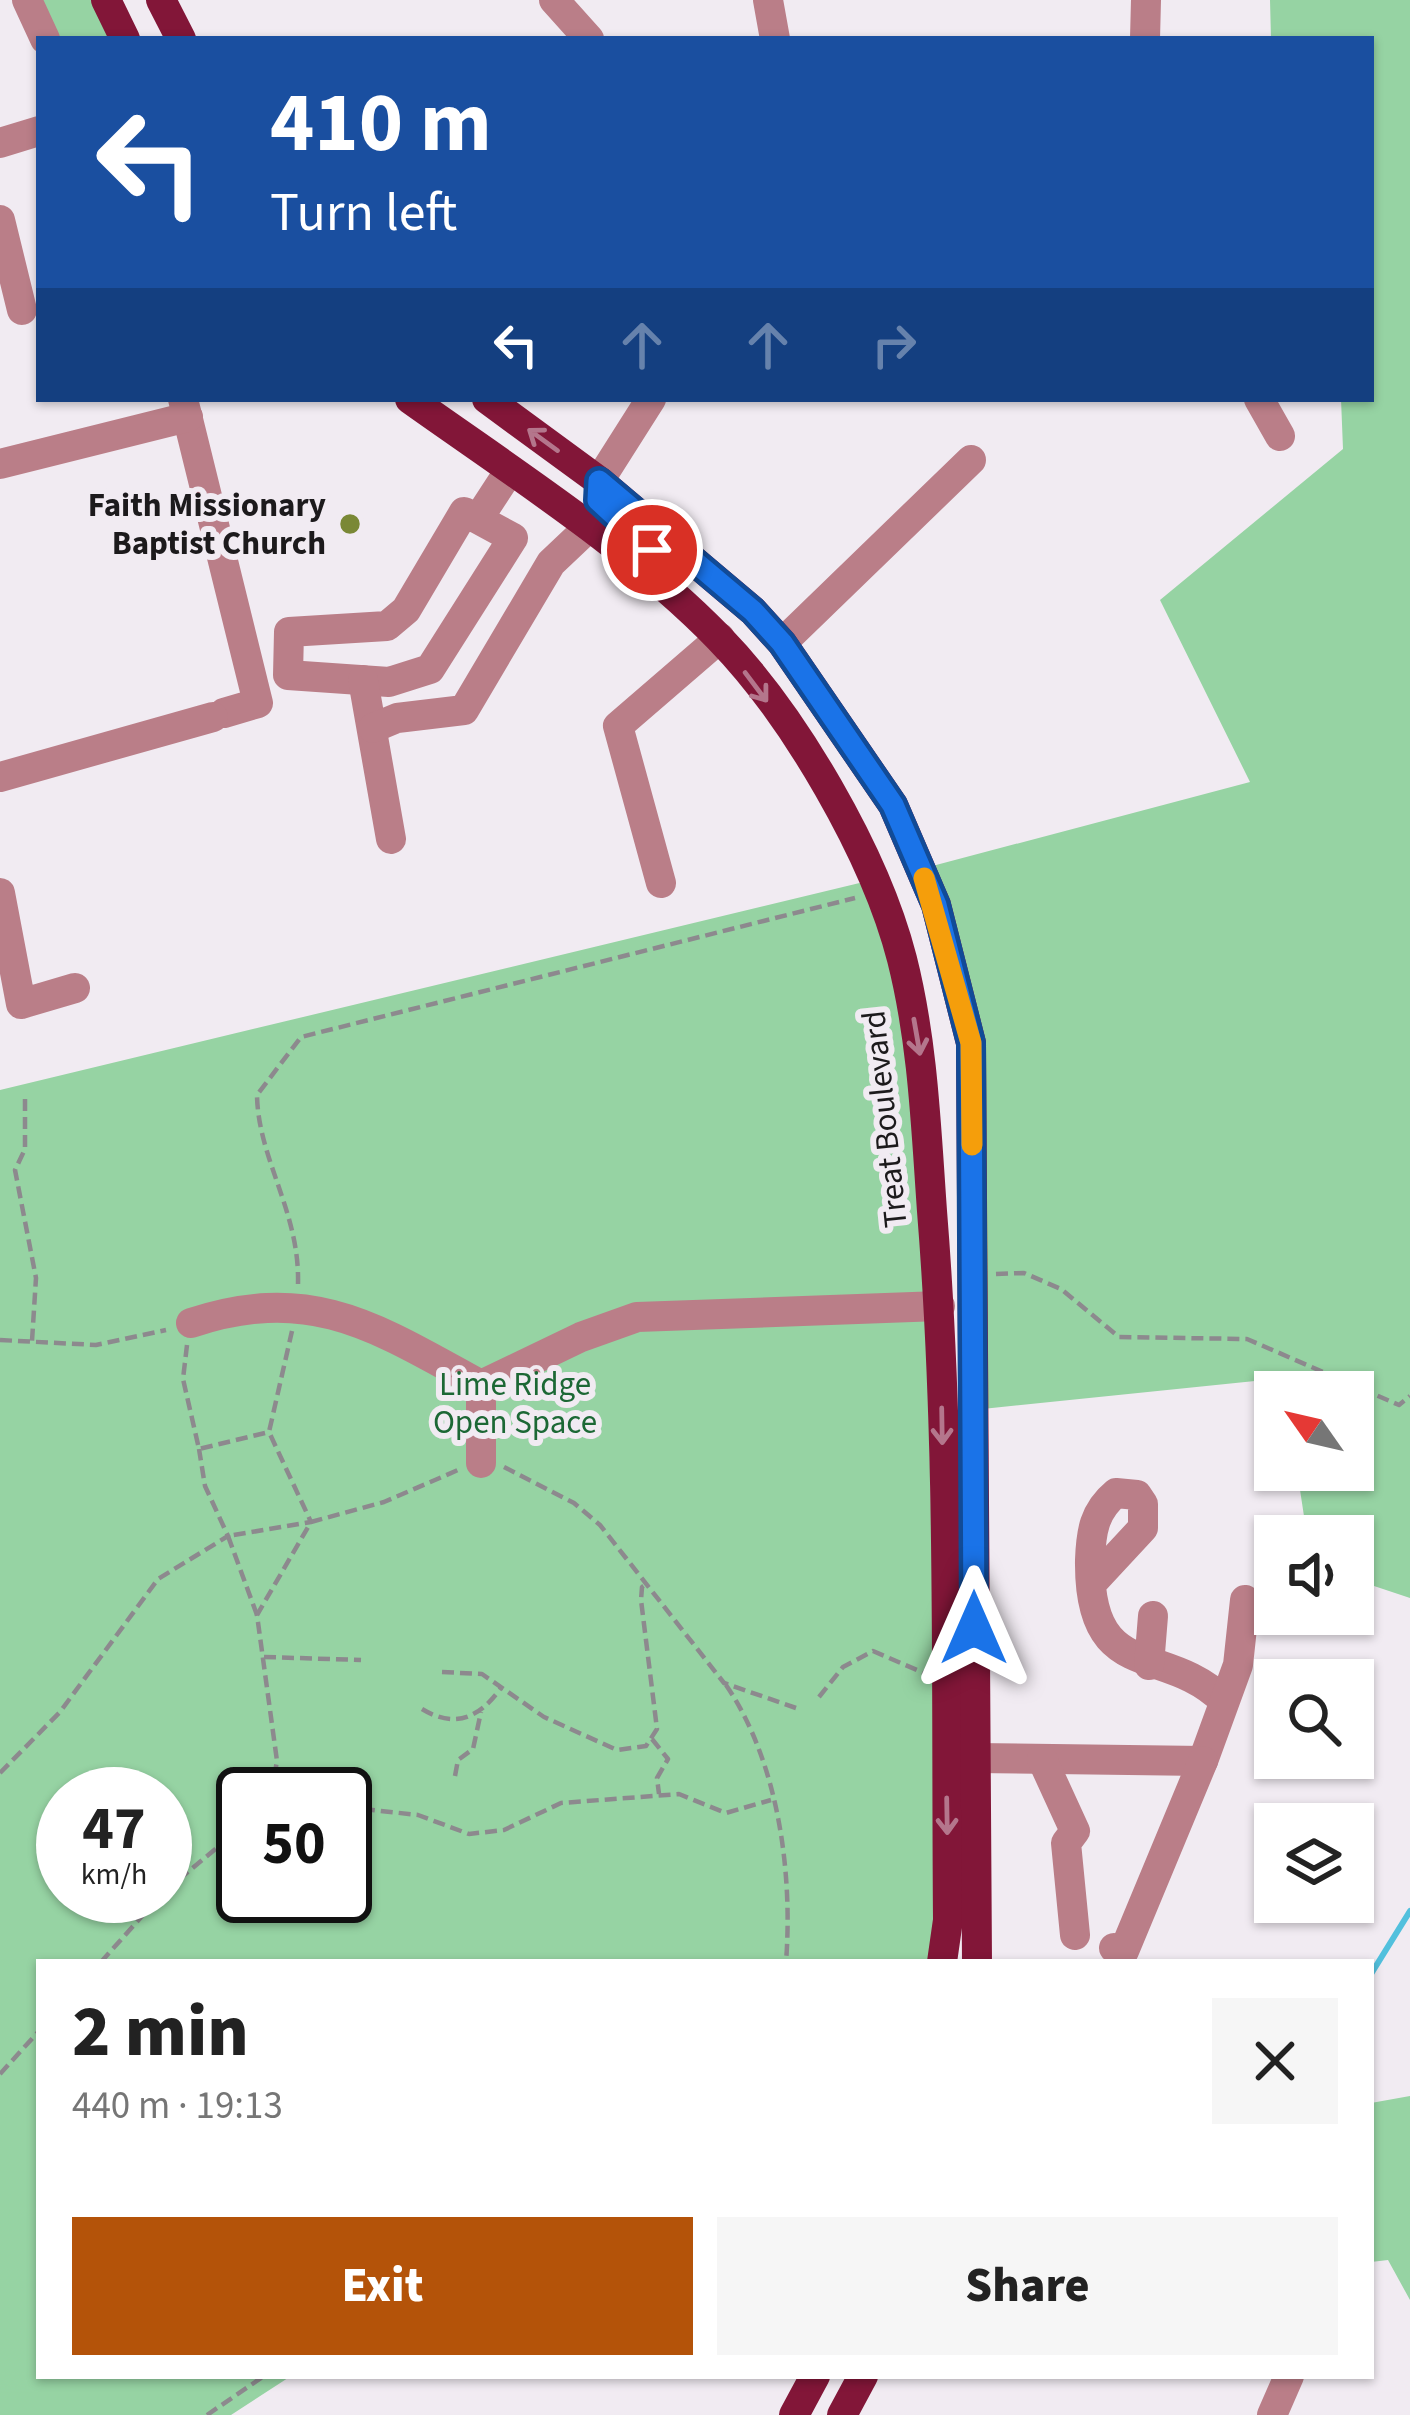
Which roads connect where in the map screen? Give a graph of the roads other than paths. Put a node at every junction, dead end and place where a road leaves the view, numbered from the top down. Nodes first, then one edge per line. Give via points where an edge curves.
1 (27, 0) edge
2 (106, 0) edge
3 (161, 0) edge
4 (554, 0) edge
5 (768, 0) edge
6 (1147, 0) edge
7 (44, 36) edge
8 (124, 36) edge
9 (179, 36) edge
10 (586, 36) edge
11 (774, 36) edge
12 (1145, 36) edge
13 (36, 132) edge
14 (0, 143) edge
15 (0, 220) edge
16 (22, 310) dead end
17 (414, 402) edge
18 (491, 402) edge
19 (649, 402) edge
20 (1261, 402) edge
21 (186, 408) edge
22 (438, 419) junction
23 (1280, 436) dead end
24 (971, 460) dead end
25 (0, 464) edge
26 (510, 470) junction
27 (599, 481) junction
28 (478, 519) junction
29 (588, 528) junction
30 (714, 634) junction
31 (782, 643) junction
32 (363, 680) junction
33 (373, 728) junction
34 (0, 777) edge
35 (391, 839) dead end
36 (661, 883) dead end
37 (0, 893) edge
38 (75, 988) dead end
39 (940, 1306) junction
40 (191, 1323) road end
41 (481, 1385) junction
42 (481, 1463) road end
43 (1091, 1584) dead end
44 (1245, 1600) dead end
45 (1154, 1616) dead end
46 (1149, 1666) junction
47 (1224, 1701) junction
48 (975, 1758) junction
49 (1042, 1759) junction
50 (1203, 1761) junction
51 (1075, 1935) dead end
52 (1114, 1948) dead end
53 (942, 1959) edge
54 (976, 1959) edge
55 (813, 2379) edge
56 (861, 2379) edge
57 (1288, 2379) edge
58 (794, 2415) edge
59 (842, 2415) edge
60 (1272, 2415) edge

1 - 7 street
2 - 8 main road
3 - 9 main road
4 - 10 street
5 - 11 street
6 - 12 street
13 - 14 street
15 - 16 street
17 - 22 main road, Treat Boulevard
27 -> 18 main road
19 - 27 street
20 - 23 street
21 - 25 street
21 - 34 street via 258,703
22 - 26 main road, Treat Boulevard
22 - 27 main road via 484,430 554,481
24 - 31 street
26 - 28 street
26 - 29 main road, Treat Boulevard
27 - 30 main road via 598,500 679,573
27 - 31 main road
28 - 32 street via 512,538 430,668 389,682
28 - 32 street via 464,512 415,596 387,626 289,632 288,675
29 - 30 main road, Treat Boulevard
29 - 33 street via 551,563 464,710
30 - 36 street via 618,726
30 -> 39 main road, Treat Boulevard via 816,766 853,831 901,956 920,1054
31 - 48 main road via 893,805 936,905 971,1043
32 - 33 street
33 - 35 street
37 - 38 street via 21,1004
39 - 41 street via 637,1318
39 -> 53 main road, Treat Boulevard
40 - 41 street via 239,1307 298,1306 366,1321
41 - 42 street
43 - 46 street via 1108,1635
44 - 47 street via 1238,1665
45 - 46 street
46 - 47 street via 1206,1684
47 - 50 street
48 - 49 street
48 - 54 main road
49 - 50 street
49 - 51 street via 1075,1831 1066,1843
50 - 52 street via 1124,1951
55 - 58 main road
56 - 59 main road
57 - 60 street

